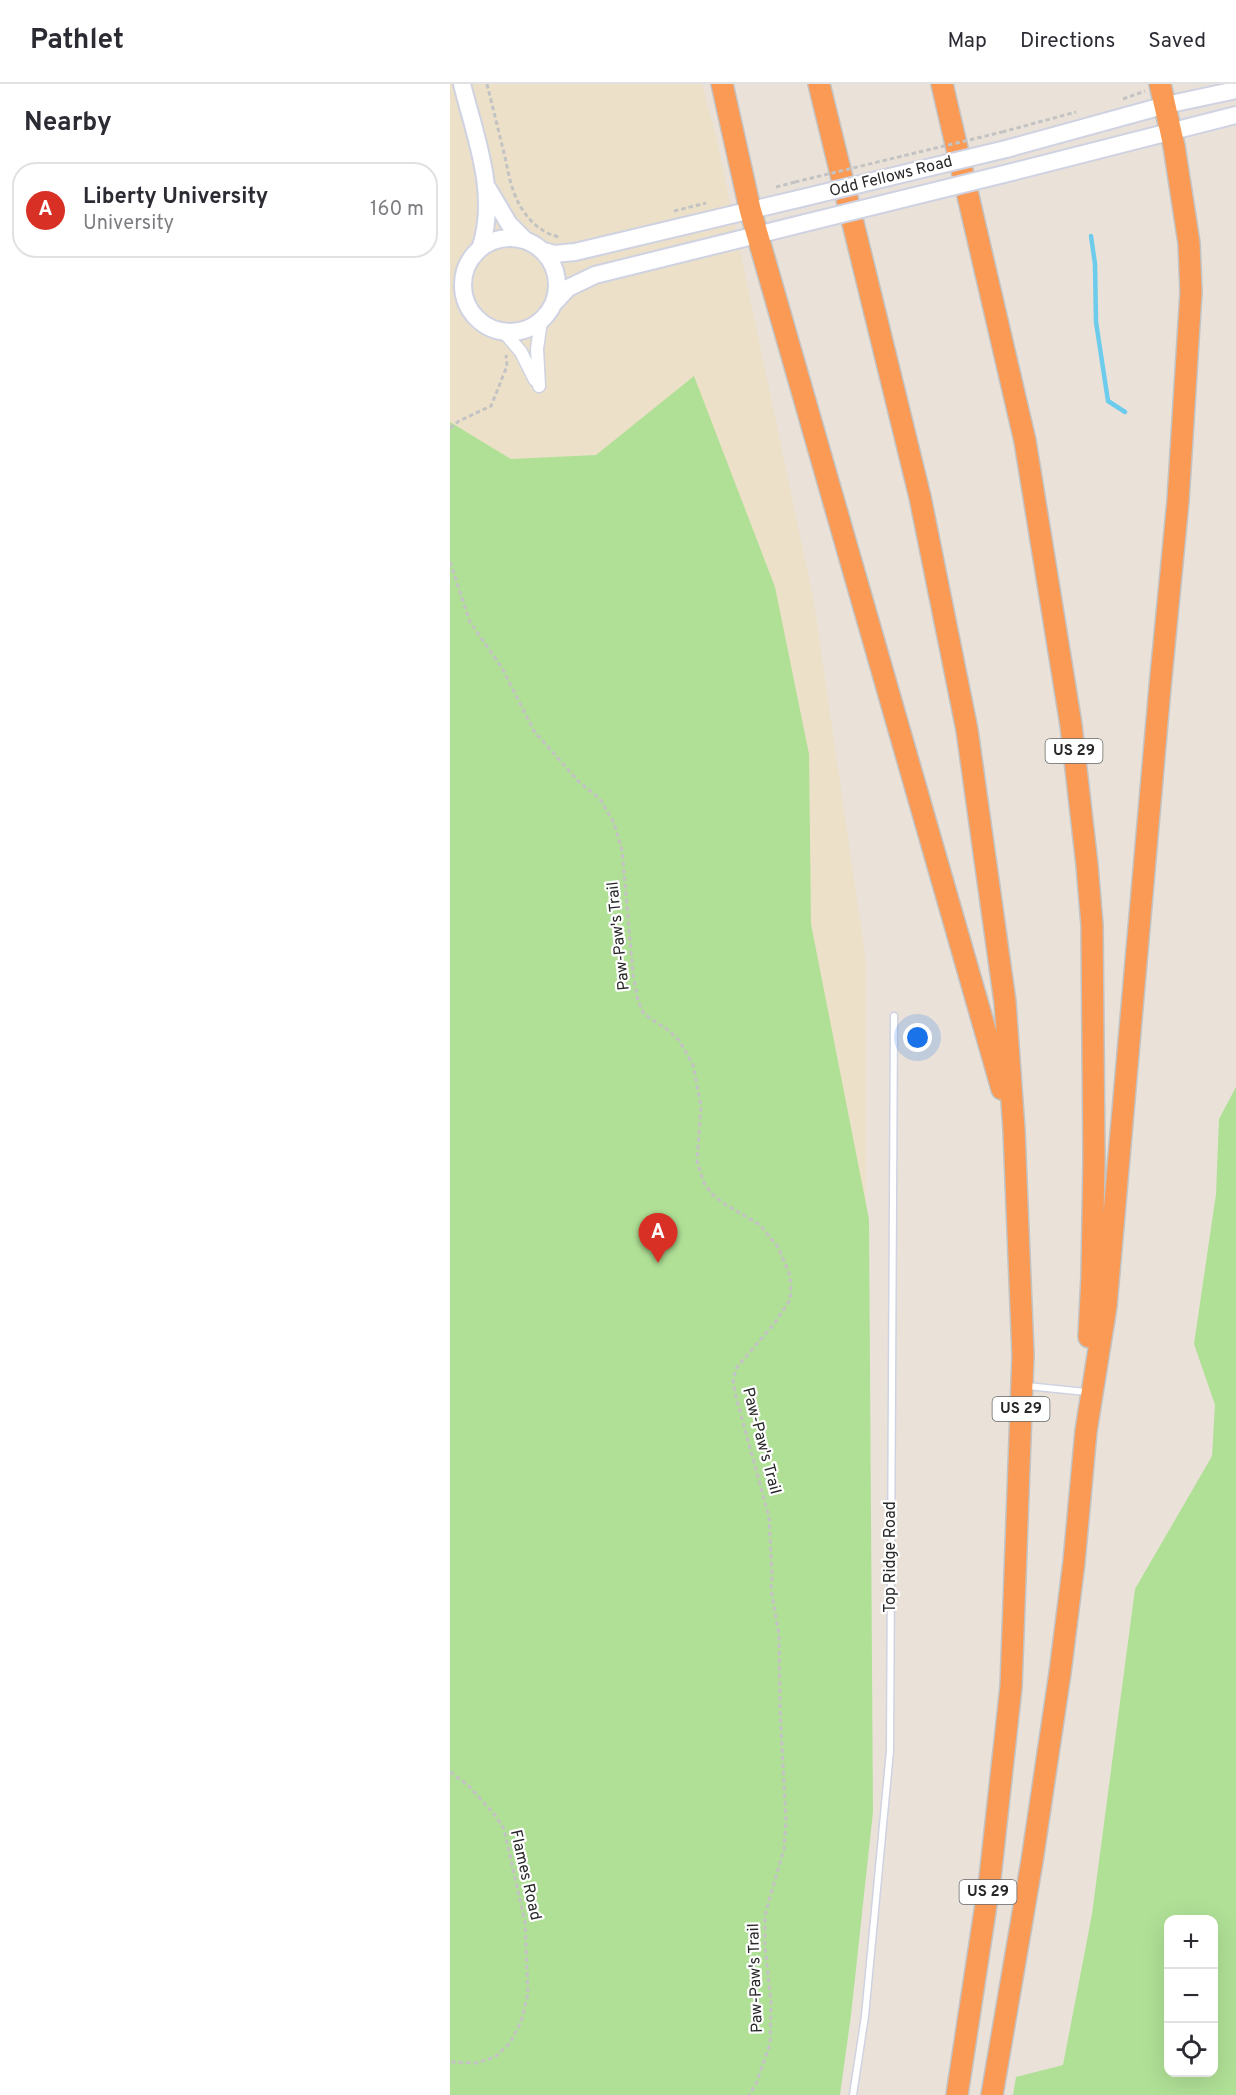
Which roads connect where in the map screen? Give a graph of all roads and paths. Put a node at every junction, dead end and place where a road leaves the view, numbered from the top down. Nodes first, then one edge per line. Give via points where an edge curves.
1 (462, 84) edge
2 (487, 84) edge
3 (722, 84) edge
4 (819, 84) edge
5 (942, 84) edge
6 (1153, 87) edge
7 (1236, 90) edge
8 (1117, 101) dead end
9 (1166, 105) junction
10 (1077, 112) dead end
11 (1236, 115) edge
12 (1171, 132) junction
13 (795, 182) dead end
14 (487, 186) junction
15 (713, 202) dead end
16 (750, 210) junction
17 (670, 212) dead end
18 (757, 235) junction
19 (566, 237) dead end
20 (524, 239) junction
21 (481, 246) junction
22 (544, 251) junction
23 (555, 302) junction
24 (541, 321) junction
25 (504, 332) junction
26 (450, 428) edge
27 (450, 562) edge
28 (894, 1016) dead end
29 (1014, 1130) junction
30 (1022, 1385) junction
31 (1086, 1392) junction
32 (1086, 1431) junction
33 (450, 1772) edge
34 (450, 2062) edge
35 (749, 2095) edge
36 (853, 2095) edge
37 (957, 2095) edge
38 (992, 2095) edge

1 - 14 main road
2 - 19 path via 518,201 541,229
3 - 16 highway
4 - 29 highway, US 29 via 920,497 965,718 1003,990
5 - 31 highway, US 29 via 1025,441 1071,725 1088,865 1094,1159
6 - 8 path
6 - 9 highway
7 - 9 main road, Odd Fellows Road
9 - 12 highway
9 - 16 main road, Odd Fellows Road, bridge via 1006,149
10 - 13 path, bridge
11 - 12 main road, Odd Fellows Road
12 - 18 main road, Odd Fellows Road, bridge
12 - 32 highway via 1189,243 1191,292 1184,411 1108,1283
14 - 20 main road via 508,225
14 - 21 main road via 486,232
15 - 17 path
16 - 18 highway
16 - 22 main road, Odd Fellows Road via 575,252
18 - 23 main road, Odd Fellows Road via 585,278
18 - 29 highway
20 - 21 main road via 498,238
20 - 22 main road
21 - 25 main road via 467,265 464,294 478,320
22 - 23 main road via 557,275
23 - 24 main road
24 - 25 main road via 517,332
24 - 25 street via 538,386 526,359
25 - 26 path via 507,366 491,406
27 - 35 path, Paw-Paw's Trail via 470,622 502,668 534,731 578,781 600,799 614,824 622,850 638,1002 644,1014 679,1040 693,1065 701,1106 697,1161 704,1183 723,1203 760,1225 778,1247 789,1273 790,1300 738,1366 733,1379 769,1517 771,1589 779,1635 785,1812 784,1849 765,1917 770,2044
28 - 36 lane, Top Ridge Road via 890,1751 865,2016
29 - 30 highway, US 29
30 - 31 lane
30 - 37 highway, US 29 via 1011,1687 990,1878
31 - 32 highway, US 29
32 - 38 highway, US 29 via 1060,1673
33 - 34 path, Flames Road via 468,1785 504,1829 525,1922 528,1994 521,2022 510,2043 495,2057 476,2064

